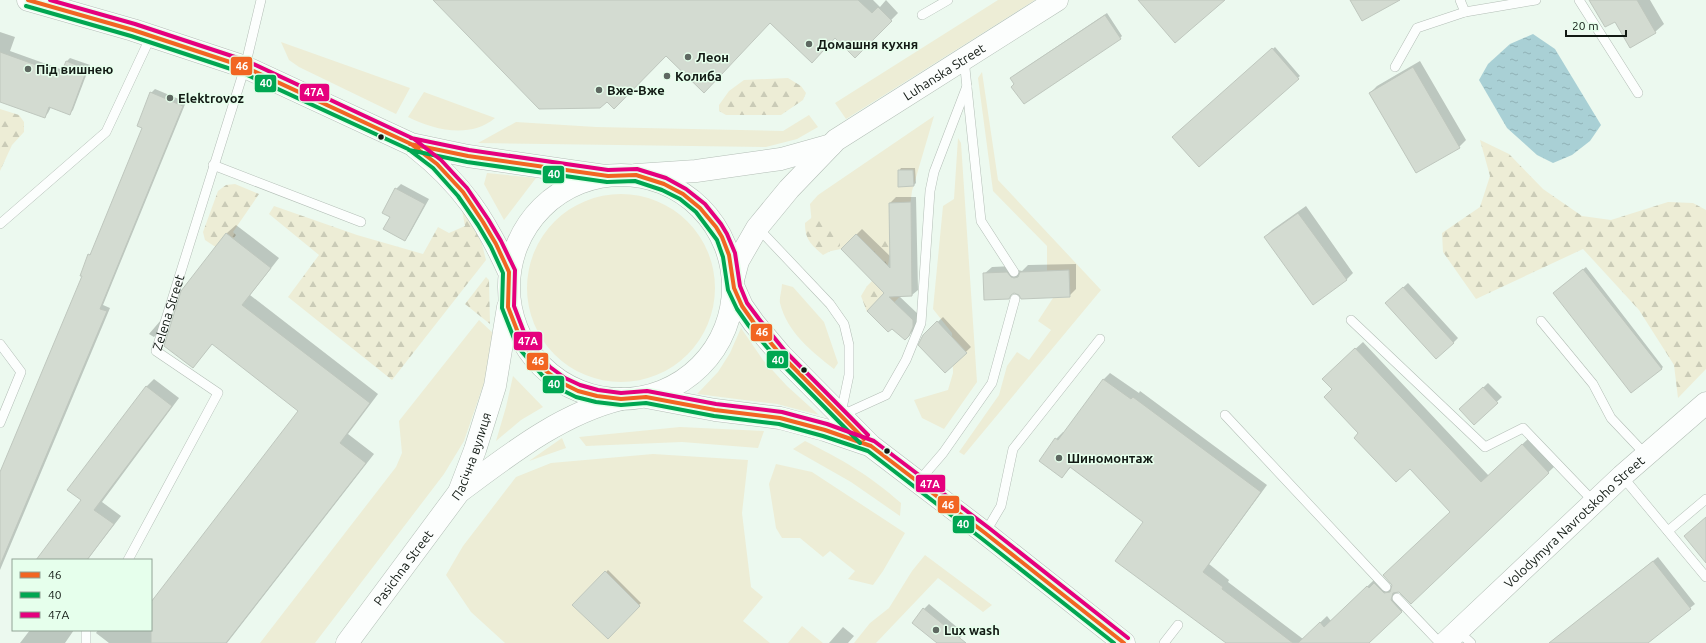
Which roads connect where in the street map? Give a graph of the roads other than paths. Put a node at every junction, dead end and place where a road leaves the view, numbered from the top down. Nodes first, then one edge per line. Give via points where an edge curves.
1 (28, 0) edge
2 (261, 0) edge
3 (948, 0) edge
4 (1057, 0) edge
5 (1460, 0) edge
6 (1536, 0) edge
7 (1579, 0) edge
8 (1465, 12) junction
9 (922, 15) dead end
10 (152, 36) junction
11 (964, 59) junction
12 (245, 67) junction
13 (1395, 67) dead end
14 (967, 86) junction
15 (1638, 93) dead end
16 (411, 144) junction
17 (832, 144) junction
18 (213, 165) junction
19 (608, 176) junction
20 (636, 176) junction
21 (361, 222) dead end
22 (0, 224) edge
23 (757, 228) junction
24 (509, 272) junction
25 (1014, 272) dead end
26 (734, 284) junction
27 (1015, 299) dead end
28 (508, 307) junction
29 (1351, 320) dead end
30 (1541, 321) dead end
31 (1100, 339) dead end
32 (0, 344) edge
33 (646, 397) junction
34 (621, 399) junction
35 (1706, 403) edge
36 (1225, 415) dead end
37 (840, 416) junction
38 (0, 424) edge
39 (871, 446) junction
40 (1646, 455) junction
41 (1622, 476) junction
42 (918, 482) junction
43 (459, 492) junction
44 (1706, 499) edge
45 (1594, 502) junction
46 (1668, 531) junction
47 (985, 533) junction
48 (129, 559) edge
49 (1706, 577) edge
50 (1386, 587) dead end
51 (1397, 598) dead end
52 (1178, 625) dead end
53 (86, 631) edge
54 (1458, 639) edge
55 (86, 643) edge
56 (347, 643) edge
57 (1124, 643) edge
58 (1164, 643) edge
59 (1440, 643) edge

1 - 10 main road
2 - 12 lane, Zelena Street
3 - 9 lane
4 - 11 main road, Luhanska Street
5 - 8 lane
6 - 8 lane
7 - 15 lane
8 - 13 lane via 1417,28
10 - 12 main road
10 - 22 lane via 106,132
11 - 14 lane
11 - 17 main road, Luhanska Street
12 - 16 main road
12 - 18 lane, Zelena Street
14 - 25 lane via 981,221
14 - 37 lane via 934,172 930,191 921,323 906,360 886,395
16 - 19 main road via 468,156
16 - 24 main road via 437,164 463,192 493,239
17 - 20 main road, Luhanska Street via 781,159 696,171
17 - 23 main road, Luhanska Street via 789,189
18 - 21 lane
18 - 48 lane, Zelena Street via 156,351 218,393
19 - 20 main road
19 - 24 main road, Пасічна вулиця via 572,189 546,207 523,233 512,256
20 - 26 main road via 683,194 700,208 722,237 729,255
23 - 26 main road, Luhanska Street via 738,261
23 - 37 lane via 830,304 844,324 849,345 849,375
24 - 28 main road, Пасічна вулиця
26 - 33 main road via 728,320 710,354 678,383
26 - 37 main road via 742,306 758,329
27 - 42 lane via 992,383 943,453
28 - 34 main road via 522,343 546,371 578,391
28 - 43 main road, Пасічна вулиця via 495,386
29 - 45 lane via 1485,447 1523,428
30 - 40 lane via 1593,384 1610,418
31 - 47 lane via 1013,449 1001,506
32 - 38 lane via 21,372
33 - 34 main road
33 - 39 main road via 716,410 780,418
34 - 43 main road, Пасічна вулиця via 599,404 548,430
35 - 40 main road, Volodymyra Navrotskoho Street
36 - 50 lane
37 - 39 main road
39 - 42 main road
40 - 41 main road, Volodymyra Navrotskoho Street
41 - 45 main road, Volodymyra Navrotskoho Street
41 - 46 lane
42 - 47 main road
43 - 56 main road, Pasichna Street
44 - 46 lane
45 - 54 main road, Volodymyra Navrotskoho Street
46 - 49 lane
47 - 57 main road
51 - 59 lane
52 - 58 lane
53 - 55 lane

